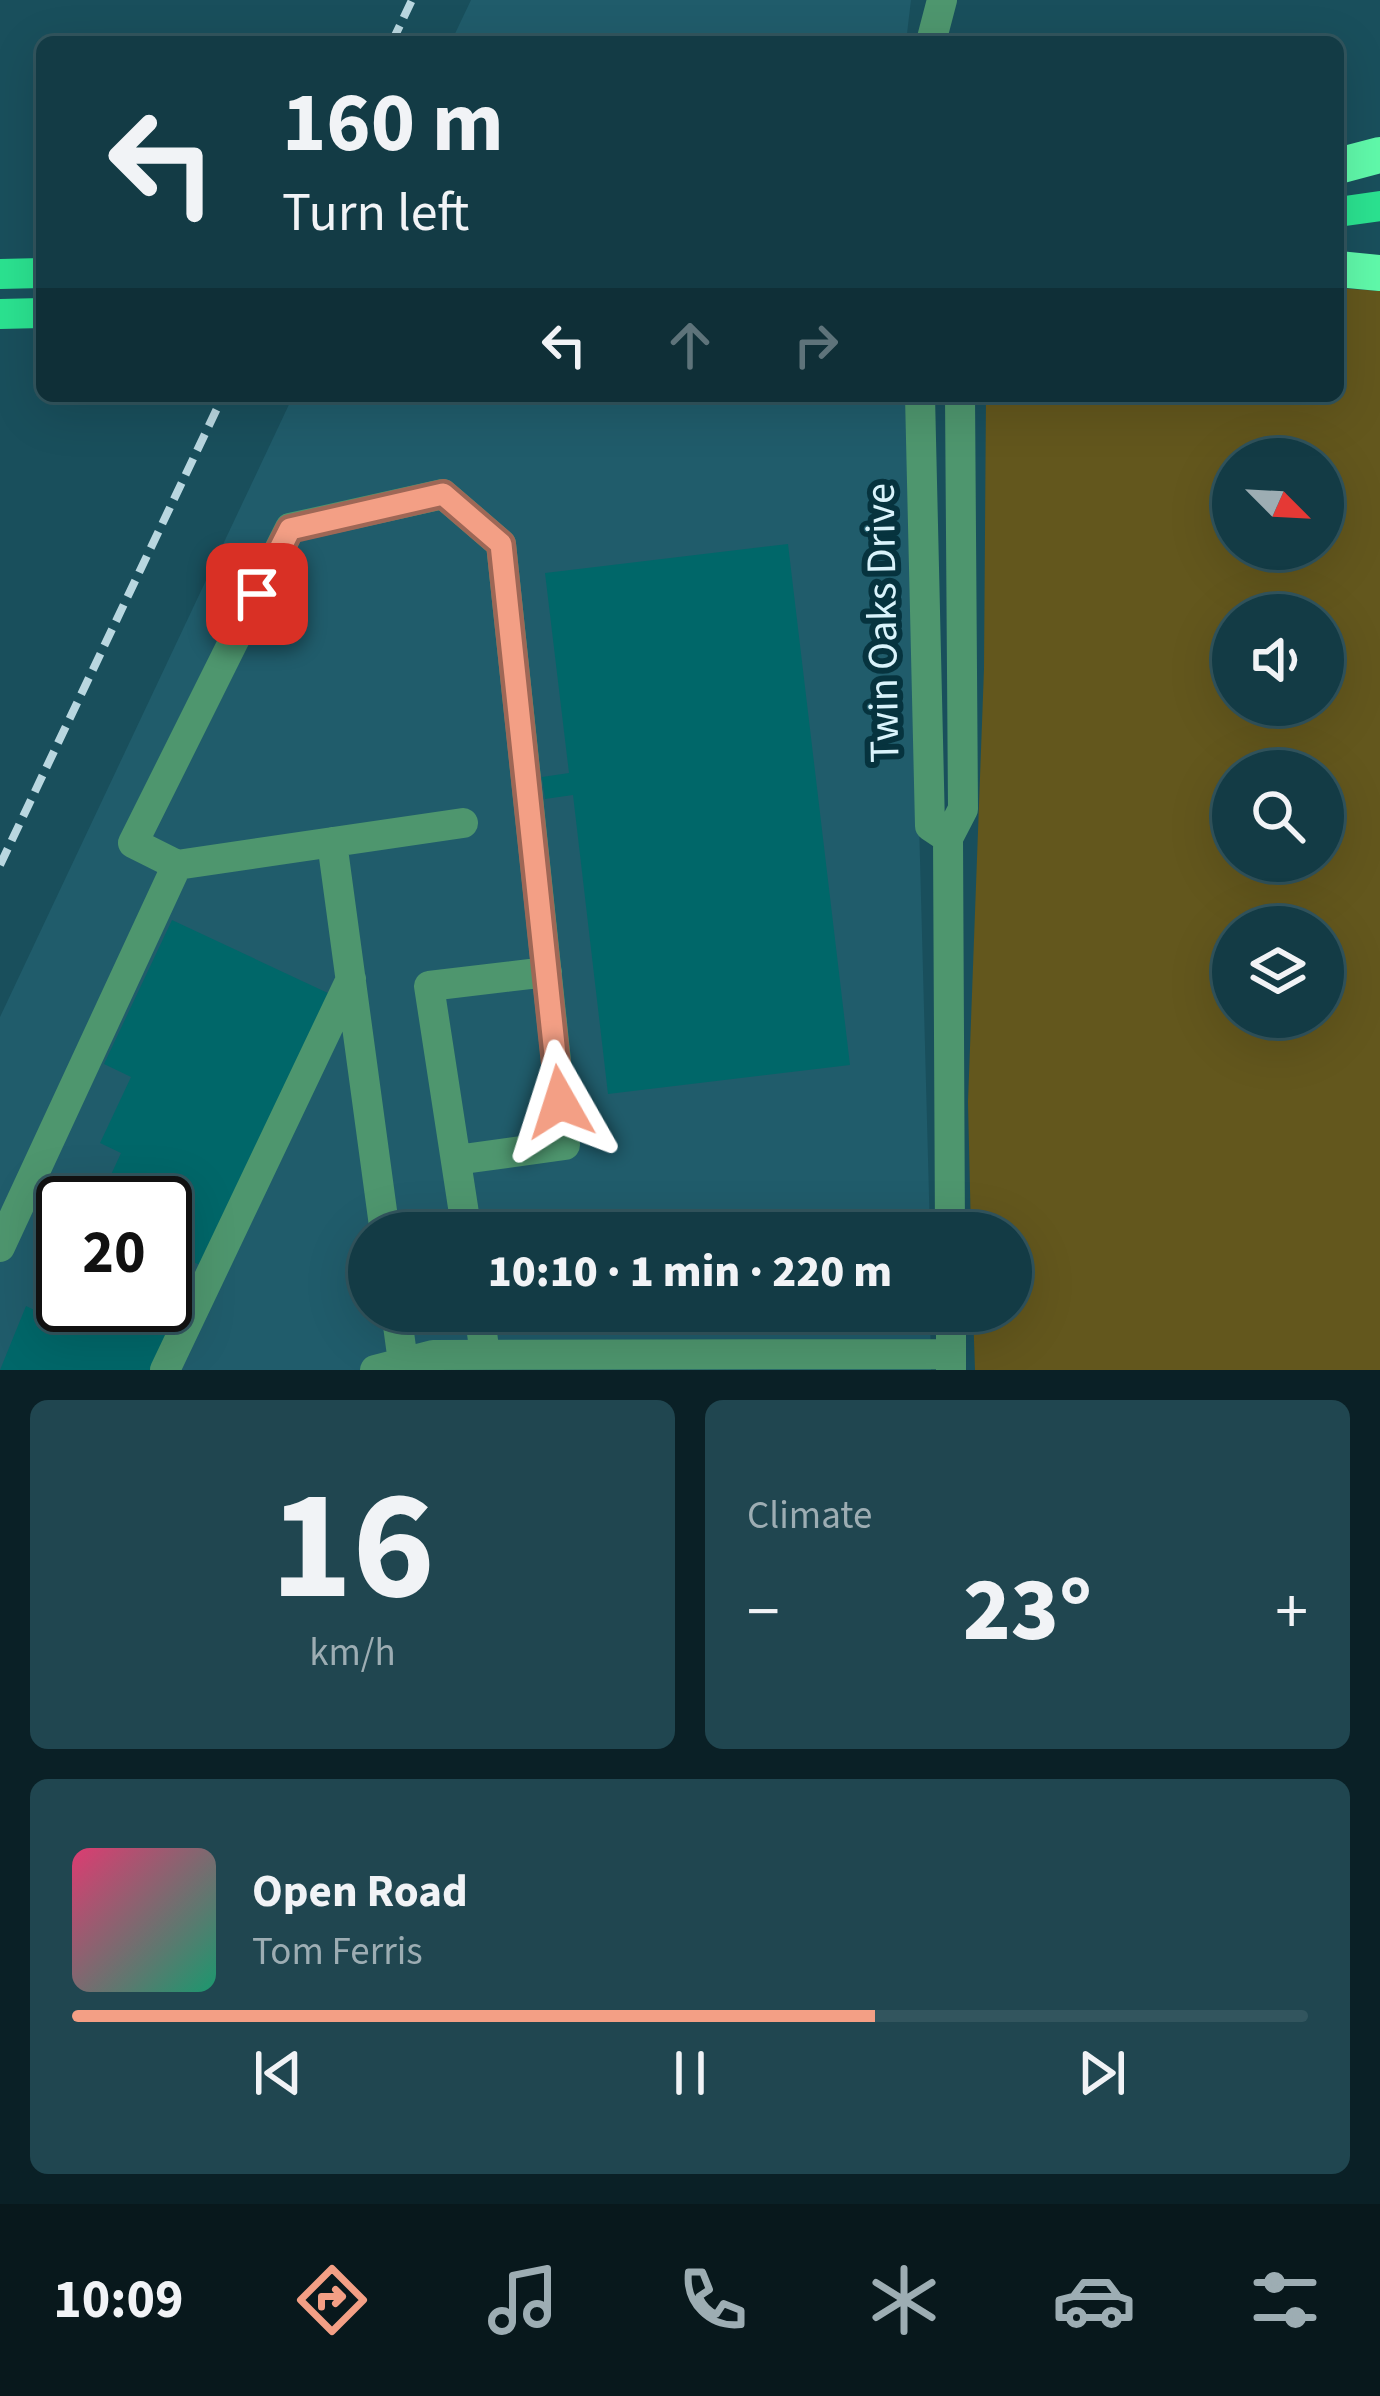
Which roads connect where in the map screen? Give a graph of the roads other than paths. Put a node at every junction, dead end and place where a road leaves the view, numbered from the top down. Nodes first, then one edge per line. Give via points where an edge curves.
1 (942, 0) edge
2 (936, 36) edge
3 (1380, 159) edge
4 (1344, 167) edge
5 (1380, 206) edge
6 (1344, 211) edge
7 (1344, 270) edge
8 (36, 273) edge
9 (1380, 273) edge
10 (0, 274) edge
11 (0, 314) edge
12 (36, 314) edge
13 (920, 402) edge
14 (960, 402) edge
15 (463, 824) dead end
16 (948, 838) junction
17 (332, 842) junction
18 (177, 865) junction
19 (547, 972) junction
20 (351, 979) junction
21 (456, 1160) junction
22 (382, 1212) edge
23 (464, 1212) edge
24 (950, 1212) edge
25 (0, 1247) edge
26 (393, 1332) edge
27 (487, 1332) edge
28 (500, 1360) edge
29 (951, 1362) edge
30 (389, 1366) edge
31 (165, 1370) edge

1 - 2 street
3 - 4 highway
5 - 6 main road
7 - 9 highway
8 - 10 main road
11 - 12 main road
13 - 16 street, Twin Oaks Drive via 930,826
14 - 16 street, Twin Oaks Drive via 962,809
15 - 17 street
16 - 24 street, Twin Oaks Drive
17 - 18 street
17 - 20 street
18 - 19 street via 134,843 290,529 443,494 501,544
18 - 25 street
19 - 21 street via 565,1145
19 - 21 street via 429,986
20 - 22 street
20 - 31 street
21 - 23 street
26 - 30 street
27 - 28 street
28 - 29 street
28 - 30 street via 433,1355

